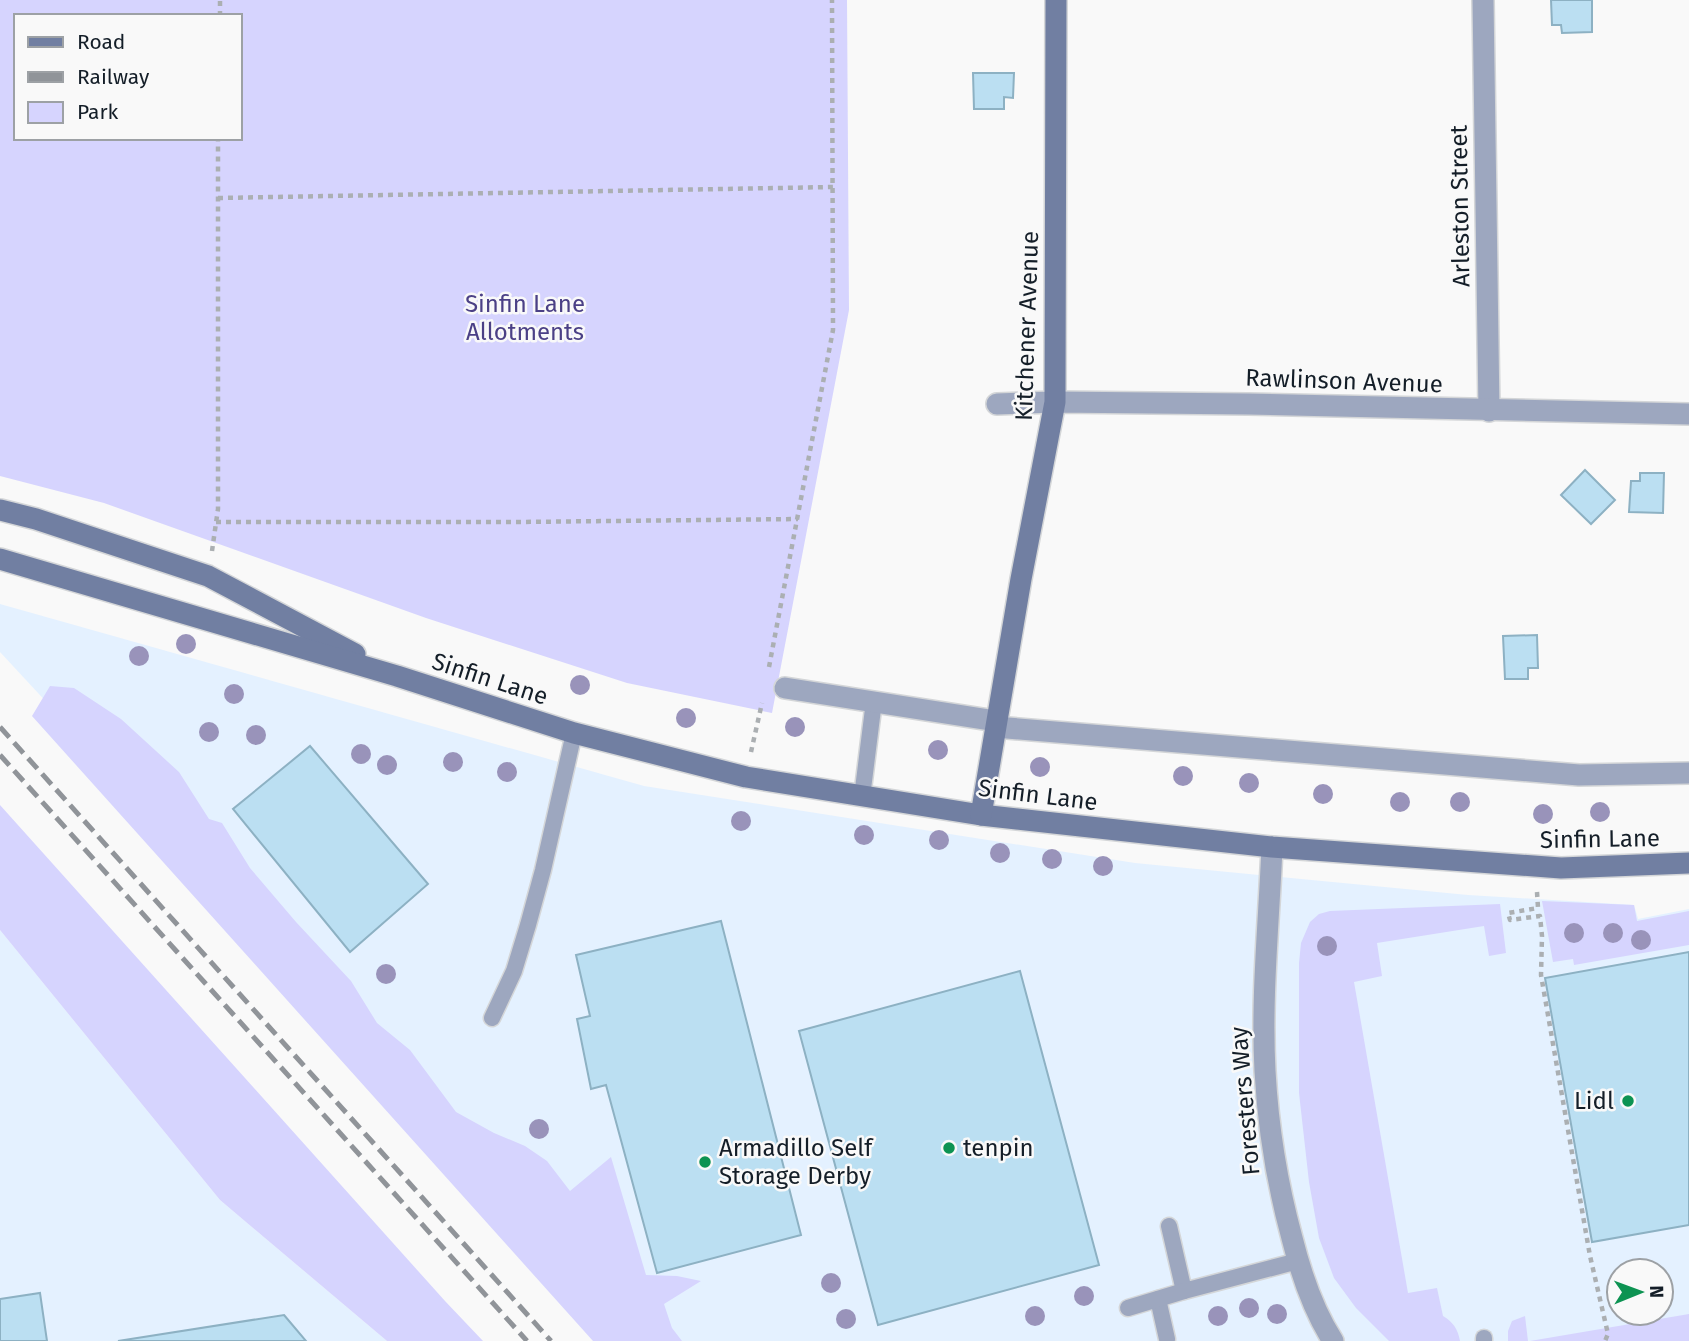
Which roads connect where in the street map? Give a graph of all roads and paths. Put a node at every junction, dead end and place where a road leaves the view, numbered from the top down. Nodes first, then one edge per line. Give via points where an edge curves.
1 (832, 0) edge
2 (1056, 0) edge
3 (1483, 0) edge
4 (218, 140) edge
5 (833, 187) junction
6 (218, 198) junction
7 (1055, 402) junction
8 (997, 404) dead end
9 (1489, 411) junction
10 (1689, 414) edge
11 (0, 510) edge
12 (798, 519) junction
13 (216, 522) junction
14 (0, 559) edge
15 (208, 576) junction
16 (768, 673) dead end
17 (397, 676) junction
18 (785, 688) dead end
19 (763, 699) dead end
20 (874, 701) junction
21 (995, 724) junction
22 (574, 733) junction
23 (1689, 773) edge
24 (746, 777) junction
25 (862, 797) junction
26 (981, 815) junction
27 (1272, 847) junction
28 (1689, 863) edge
29 (1537, 867) junction
30 (492, 1018) dead end
31 (1169, 1226) dead end
32 (1298, 1261) junction
33 (1184, 1291) junction
34 (1158, 1299) junction
35 (1128, 1308) dead end
36 (1167, 1339) edge
37 (1334, 1341) edge
38 (1605, 1341) edge

1 - 5 path
2 - 7 street, Kitchener Avenue
3 - 9 street, Arleston Street
4 - 6 path
5 - 6 path
5 - 12 path via 833,330
6 - 13 path
7 - 8 street, Rawlinson Avenue
7 - 9 street, Rawlinson Avenue
7 - 21 street, Kitchener Avenue
9 - 10 street, Rawlinson Avenue
11 - 15 street, Sinfin Lane
12 - 13 path
12 - 16 path
13 - 15 path
14 - 17 street, Sinfin Lane
15 - 17 street, Sinfin Lane
17 - 22 street, Sinfin Lane
18 - 20 street
19 - 24 path
20 - 21 street
20 - 25 lane
21 - 23 street via 1578,775
21 - 26 street, Kitchener Avenue
22 - 24 street, Sinfin Lane
22 - 30 lane via 528,925 514,971
24 - 25 street, Sinfin Lane
25 - 26 street, Sinfin Lane
26 - 27 street, Sinfin Lane
27 - 29 street, Sinfin Lane
27 - 32 street, Foresters Way via 1265,1070 1280,1196
28 - 29 street, Sinfin Lane
29 - 38 path via 1538,908 1508,913 1510,920 1540,916 1541,975 1608,1334
31 - 33 lane
32 - 33 lane
32 - 37 street, Foresters Way via 1313,1305
33 - 34 lane
34 - 35 lane
34 - 36 lane

